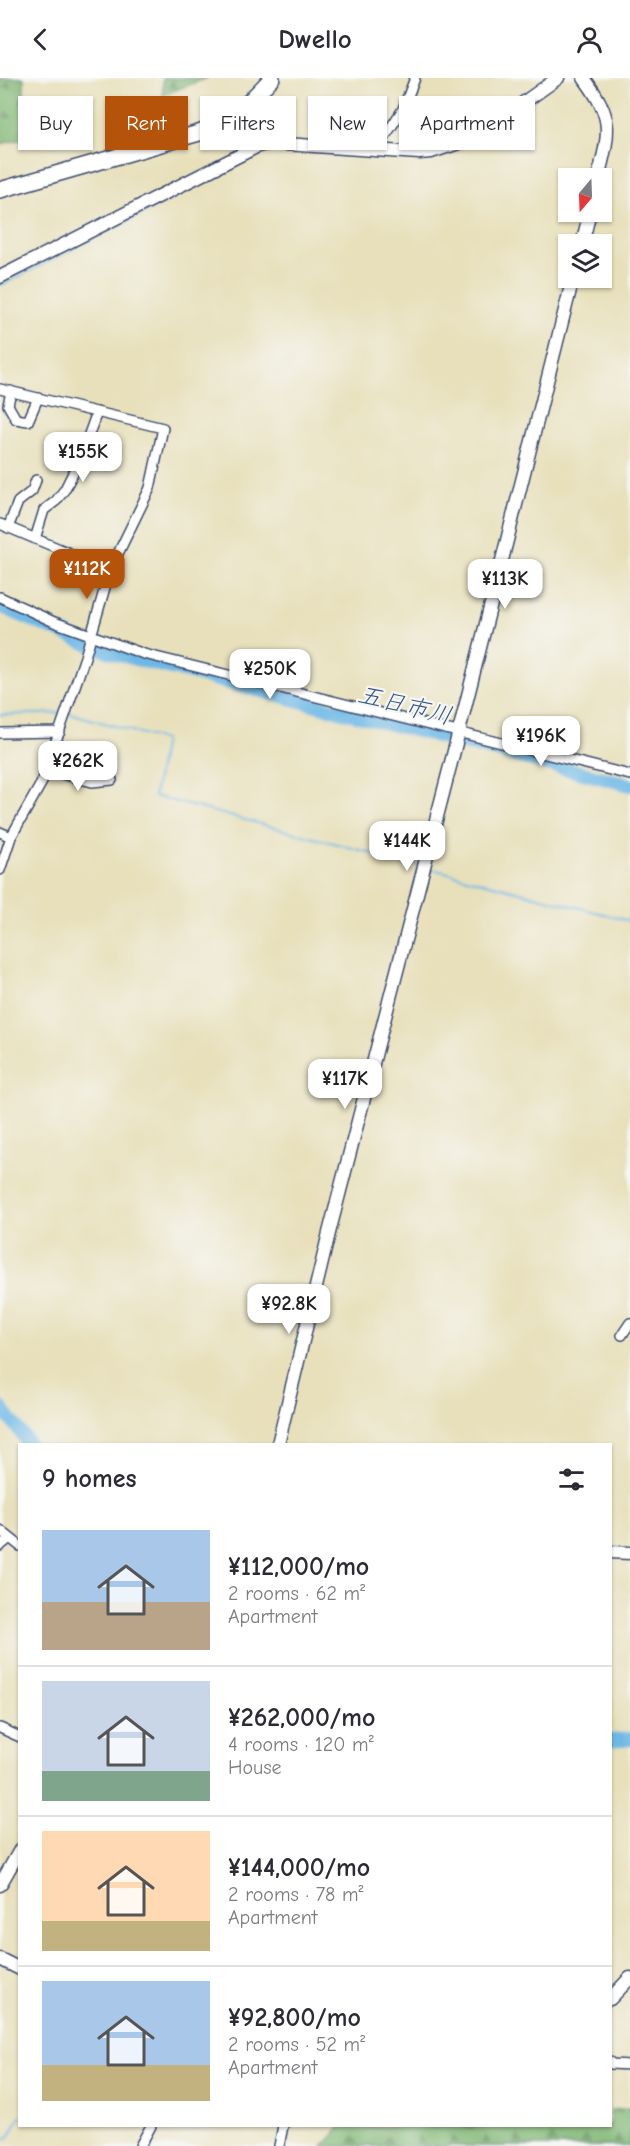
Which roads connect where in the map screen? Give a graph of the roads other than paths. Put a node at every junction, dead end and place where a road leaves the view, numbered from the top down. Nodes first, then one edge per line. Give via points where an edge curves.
1 (272, 78) edge
2 (415, 78) edge
3 (558, 78) edge
4 (584, 78) edge
5 (387, 133) edge
6 (308, 146) edge
7 (376, 150) edge
8 (601, 168) edge
9 (0, 190) edge
10 (0, 277) edge
11 (570, 288) edge
12 (0, 389) edge
13 (11, 391) junction
14 (38, 398) junction
15 (97, 412) junction
16 (36, 480) dead end
17 (4, 526) edge
18 (35, 539) junction
19 (110, 570) junction
20 (0, 597) edge
21 (90, 637) junction
22 (60, 732) junction
23 (459, 732) junction
24 (0, 733) edge
25 (46, 770) junction
26 (630, 775) edge
27 (112, 780) dead end
28 (0, 831) edge
29 (11, 837) junction
30 (0, 870) edge
31 (630, 1323) edge
32 (622, 1335) dead end
33 (278, 1443) edge
34 (0, 1530) edge
35 (10, 1538) junction
36 (18, 1544) edge
37 (0, 1546) edge
38 (612, 1552) edge
39 (630, 1553) edge
40 (0, 1728) edge
41 (18, 1736) edge
42 (18, 1854) edge
43 (0, 1885) edge
44 (0, 1959) edge
45 (18, 1968) edge
46 (630, 1978) edge
47 (612, 1997) edge
48 (612, 2064) edge
49 (630, 2065) edge
50 (150, 2127) edge
51 (283, 2127) edge
52 (140, 2146) edge
53 (279, 2146) edge

1 - 9 highway via 242,109 199,133
2 - 5 street via 403,109
3 - 7 street via 462,143 431,152
4 - 8 street via 603,107 608,127
6 - 10 street via 258,146
11 - 23 street
12 - 13 street
13 - 14 street
13 - 14 street via 8,405 16,418 28,421
14 - 15 street
15 - 18 street via 80,459 65,489 44,510
15 - 19 street via 163,428 147,498
16 - 17 street
17 - 18 street
18 - 19 street
19 - 21 street
20 - 21 street
21 - 22 street
21 - 23 street
22 - 24 street
22 - 25 street
23 - 26 street
23 - 33 street
25 - 27 street via 92,782
25 - 29 street
28 - 29 street
29 - 30 street
31 - 32 street
34 - 35 street
35 - 36 street
35 - 37 street
38 - 39 street
40 - 41 street
42 - 43 street
44 - 45 street
46 - 47 street
48 - 49 street
50 - 52 street
51 - 53 street

